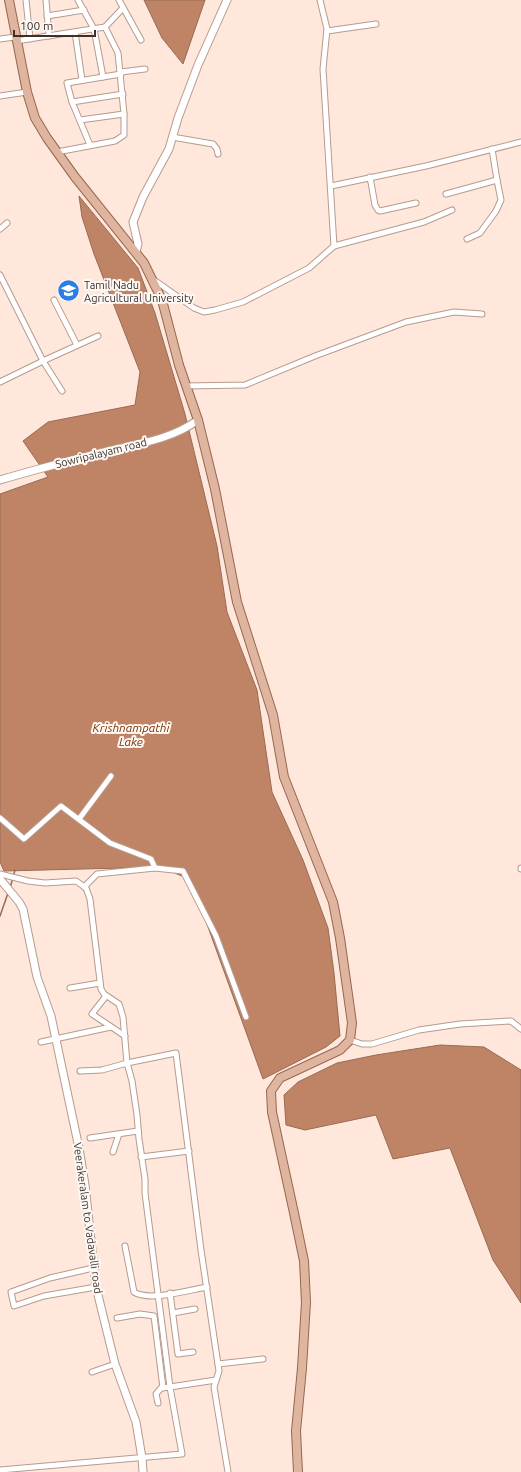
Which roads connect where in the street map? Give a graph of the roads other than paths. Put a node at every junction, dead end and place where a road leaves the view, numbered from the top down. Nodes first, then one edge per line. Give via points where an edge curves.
1 (9, 0) edge
2 (26, 0) edge
3 (46, 0) edge
4 (78, 0) edge
5 (119, 0) edge
6 (226, 0) edge
7 (320, 0) edge
8 (124, 8) junction
9 (84, 10) junction
10 (47, 16) junction
11 (376, 24) dead end
12 (105, 27) junction
13 (94, 29) junction
14 (327, 31) junction
15 (75, 32) junction
16 (49, 36) junction
17 (0, 39) edge
18 (16, 39) junction
19 (30, 39) junction
20 (141, 40) dead end
21 (145, 69) dead end
22 (121, 73) junction
23 (103, 77) junction
24 (82, 80) junction
25 (27, 92) junction
26 (122, 94) junction
27 (0, 96) edge
28 (72, 102) junction
29 (124, 114) junction
30 (80, 120) junction
31 (172, 137) junction
32 (521, 142) edge
33 (90, 145) junction
34 (492, 149) junction
35 (57, 152) junction
36 (218, 154) dead end
37 (370, 177) junction
38 (497, 180) junction
39 (331, 186) junction
40 (446, 194) dead end
41 (416, 203) dead end
42 (452, 210) dead end
43 (7, 223) dead end
44 (0, 229) edge
45 (467, 239) dead end
46 (334, 246) junction
47 (136, 252) junction
48 (0, 275) edge
49 (153, 279) junction
50 (54, 300) dead end
51 (482, 314) dead end
52 (98, 336) dead end
53 (77, 345) junction
54 (43, 361) junction
55 (0, 382) edge
56 (186, 386) junction
57 (62, 391) dead end
58 (198, 420) junction
59 (0, 480) edge
60 (111, 776) dead end
61 (0, 818) edge
62 (79, 819) junction
63 (155, 868) junction
64 (2, 877) edge
65 (84, 887) junction
66 (100, 983) junction
67 (70, 988) dead end
68 (106, 996) junction
69 (246, 1017) dead end
70 (111, 1027) junction
71 (521, 1029) edge
72 (125, 1036) junction
73 (56, 1039) junction
74 (350, 1040) junction
75 (41, 1042) dead end
76 (127, 1062) junction
77 (80, 1071) dead end
78 (138, 1131) junction
79 (119, 1134) junction
80 (90, 1138) dead end
81 (189, 1151) junction
82 (113, 1152) dead end
83 (142, 1157) junction
84 (125, 1246) dead end
85 (93, 1268) junction
86 (96, 1287) junction
87 (207, 1287) junction
88 (170, 1293) junction
89 (158, 1295) junction
90 (195, 1309) dead end
91 (173, 1313) junction
92 (117, 1318) dead end
93 (193, 1352) dead end
94 (263, 1359) dead end
95 (115, 1364) junction
96 (218, 1364) junction
97 (92, 1372) dead end
98 (216, 1380) junction
99 (164, 1388) junction
100 (170, 1388) junction
101 (158, 1403) dead end
102 (142, 1458) junction
103 (0, 1470) edge
104 (143, 1472) edge
105 (228, 1472) edge
106 (298, 1472) edge

1 - 18 main road
2 - 19 street
3 - 10 street
4 - 9 street
5 - 8 street
6 - 31 street via 198,65
7 - 14 street
8 - 12 street
8 - 20 street
9 - 10 street
9 - 13 street
10 - 16 street
11 - 14 street
12 - 13 street
12 - 22 street via 118,54
13 - 15 street
13 - 23 street
14 - 39 street via 323,69
15 - 16 street
15 - 24 street
16 - 19 street
17 - 18 street
18 - 19 street
18 - 25 main road
21 - 22 street
22 - 23 street
22 - 26 street
23 - 24 street
24 - 28 street via 66,83
25 - 27 street
25 - 35 main road via 35,118
26 - 28 street
26 - 29 street
28 - 30 street
29 - 30 street
29 - 33 street via 124,135 115,141
30 - 33 street
31 - 36 street via 213,144
31 - 47 street via 169,149 143,197 133,222 138,244
32 - 34 street
33 - 35 street
34 - 37 street
34 - 38 street
35 - 47 main road
37 - 39 street
37 - 41 street via 378,210
38 - 40 street
38 - 45 street via 502,200 480,233
39 - 46 street
42 - 46 street via 424,222
43 - 44 street
46 - 49 street via 308,268 243,302 215,310 204,312 194,308
47 - 49 main road
48 - 54 street
49 - 56 main road via 162,300
50 - 53 street
51 - 56 street via 454,312 406,322 245,385
52 - 53 street
53 - 54 street
54 - 55 street
54 - 57 street
56 - 58 main road
58 - 59 street, Sowripalayam road via 187,428 160,439
58 - 74 main road via 215,489 237,602 273,716 284,777 333,902 352,1023
60 - 62 street
61 - 62 street via 24,840 61,806
62 - 63 street via 110,843 152,860
63 - 65 street via 97,874
63 - 69 street via 183,871 216,936
64 - 65 street via 46,883 76,881
64 - 73 street, Veerakeralam to Vadavalli road via 23,909 37,977
65 - 66 street via 90,899
66 - 67 street
66 - 68 street via 100,989
68 - 70 street via 92,1014
68 - 72 street via 119,1004
70 - 72 street
70 - 73 street
71 - 74 street via 510,1022 460,1024 419,1030 372,1044
72 - 76 street
73 - 75 street
73 - 85 street, Veerakeralam to Vadavalli road via 85,1185
74 - 106 main road via 340,1050 280,1078 271,1091 272,1112 304,1261 306,1302 296,1431
76 - 77 street via 102,1070
76 - 78 street
76 - 81 street via 176,1053
78 - 79 street
78 - 83 street
79 - 80 street
79 - 82 street
81 - 83 street
81 - 87 street
83 - 89 street
84 - 89 street via 134,1292 139,1295
85 - 86 street, Veerakeralam to Vadavalli road
85 - 86 street via 50,1278 11,1292 14,1306 44,1296
86 - 95 street, Veerakeralam to Vadavalli road
87 - 88 street
87 - 96 street
88 - 89 street
88 - 91 street
89 - 100 street
90 - 91 street
91 - 93 street via 178,1354
92 - 99 street via 140,1314 154,1316
94 - 96 street
95 - 97 street
95 - 102 street, Veerakeralam to Vadavalli road via 136,1422
96 - 98 street
98 - 100 street
98 - 105 street via 214,1386
99 - 100 street
99 - 101 street via 156,1394
100 - 102 street via 182,1454
102 - 103 street
102 - 104 street, Veerakeralam to Vadavalli road

